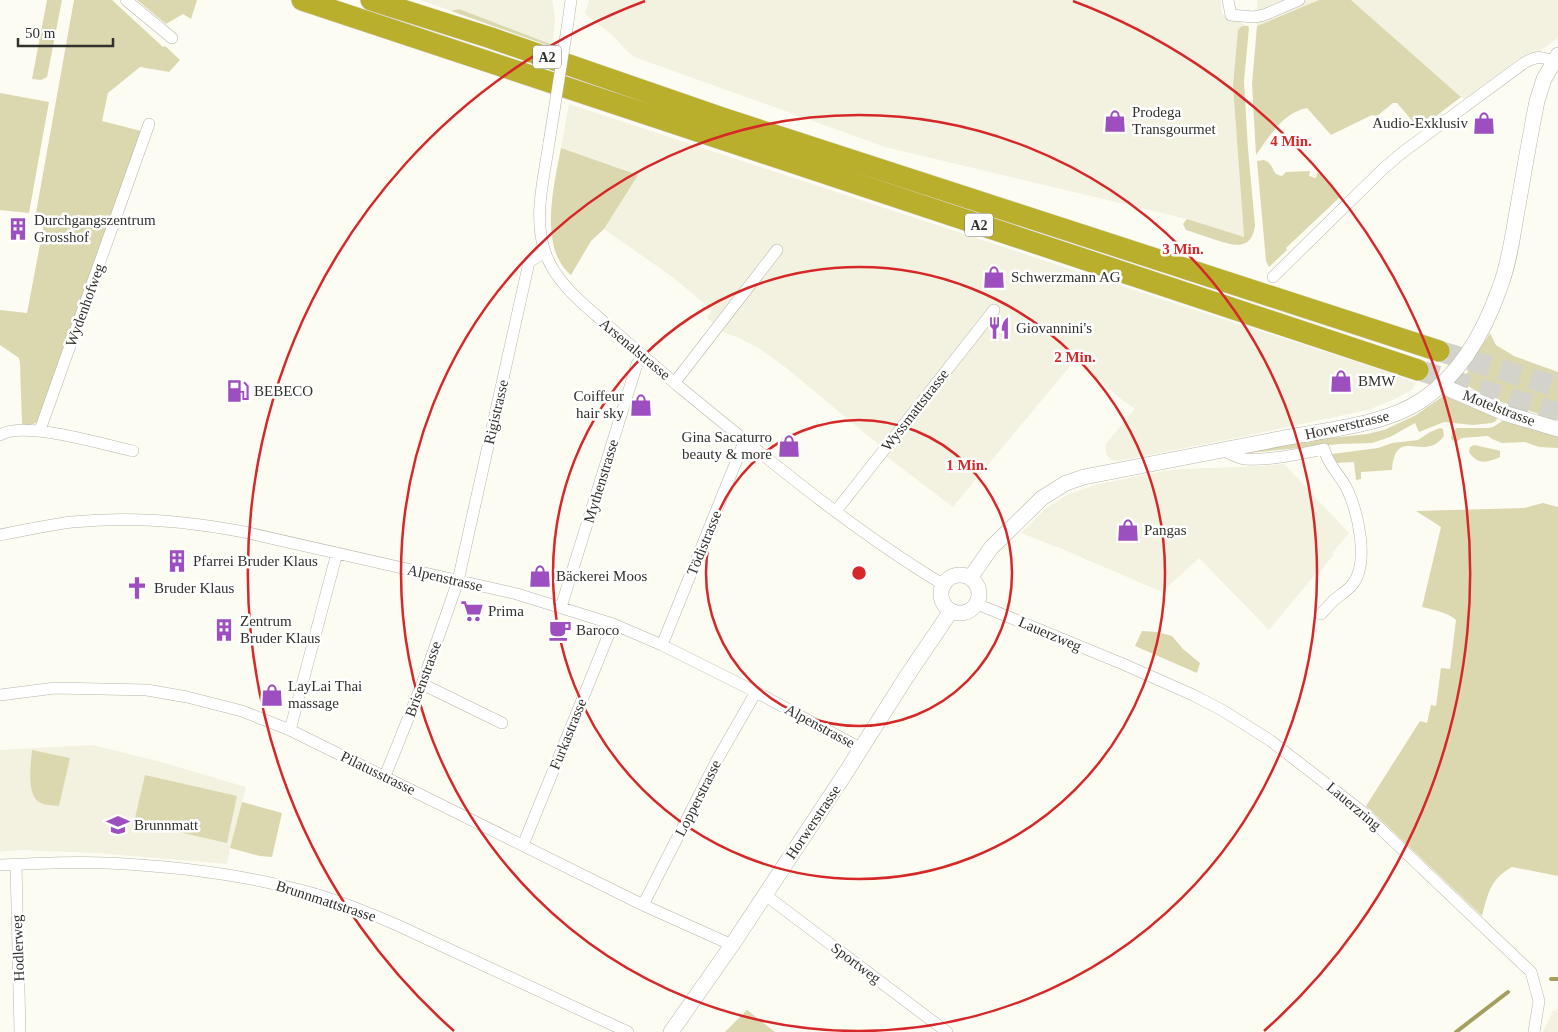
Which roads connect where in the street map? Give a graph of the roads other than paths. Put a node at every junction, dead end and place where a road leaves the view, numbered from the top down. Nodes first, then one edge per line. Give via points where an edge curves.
1 (126, 0) edge
2 (302, 0) edge
3 (371, 0) edge
4 (571, 0) edge
5 (1228, 0) edge
6 (1299, 0) edge
7 (172, 38) dead end
8 (1556, 58) edge
9 (150, 124) dead end
10 (776, 250) dead end
11 (545, 252) junction
12 (1273, 277) dead end
13 (994, 310) dead end
14 (1439, 351) tunnel mouth
15 (643, 357) junction
16 (1418, 370) tunnel mouth
17 (675, 382) junction
18 (1440, 385) junction
19 (1558, 429) edge
20 (40, 430) junction
21 (0, 435) edge
22 (747, 441) junction
23 (1223, 450) junction
24 (133, 451) dead end
25 (836, 511) junction
26 (0, 535) edge
27 (337, 552) junction
28 (970, 578) junction
29 (458, 581) junction
30 (944, 585) junction
31 (977, 604) junction
32 (562, 607) junction
33 (951, 611) junction
34 (1321, 614) dead end
35 (613, 624) junction
36 (662, 645) junction
37 (1123, 664) joint
38 (422, 684) junction
39 (756, 692) junction
40 (0, 694) edge
41 (502, 723) dead end
42 (290, 730) junction
43 (862, 749) junction
44 (385, 776) junction
45 (523, 844) junction
46 (0, 865) edge
47 (16, 865) junction
48 (764, 894) junction
49 (643, 905) junction
50 (732, 945) junction
51 (1532, 1031) edge
52 (20, 1032) edge
53 (628, 1032) edge
54 (672, 1032) edge
55 (947, 1032) edge

1 - 7 street
2 - 16 highway, A2
3 - 14 highway, A2 via 722,118
4 - 11 street, Arsenalstrasse, bridge via 539,219
5 - 6 street via 1231,15 1254,16
8 - 12 street, Horwerstrasse via 1536,57 1524,63 1403,152
8 - 18 street, Horwerstrasse via 1537,101 1501,285 1474,344
9 - 20 street, Wydenhofweg
10 - 17 street
11 - 15 street, Arsenalstrasse via 564,285
11 - 29 street, Rigistrasse via 529,262
13 - 25 street, Wyssmattstrasse
15 - 17 street, Arsenalstrasse
15 - 32 street, Mythenstrasse via 638,364
17 - 22 street, Arsenalstrasse
18 - 19 street, Motelstrasse via 1507,414
18 - 23 street, Horwerstrasse via 1423,400 1387,417
20 - 21 street
20 - 24 street
22 - 25 street, Arsenalstrasse
22 - 36 street, Tödistrasse
23 - 28 street, Horwerstrasse via 1066,483 1042,498 990,548
23 - 34 street via 1245,459 1261,459 1324,449 1326,459 1346,487 1354,505 1361,562 1352,585
25 - 30 street, Arsenalstrasse via 898,557
26 - 27 street, Alpenstrasse via 73,522 169,520
27 - 29 street, Alpenstrasse
27 - 42 street
28 - 30 street via 955,576
28 - 31 street via 978,587
29 - 32 street, Alpenstrasse
29 - 38 street, Brisenstrasse
30 - 33 street via 943,602
31 - 33 street via 964,613
31 - 37 street, Lauerzweg
32 - 35 street, Alpenstrasse
33 - 43 street, Horwerstrasse
35 - 36 street, Alpenstrasse
35 - 45 street, Furkastrasse
36 - 39 street, Alpenstrasse
37 - 51 street, Lauerzring via 1222,710 1278,746 1364,813 1531,972 1539,1001
38 - 41 street
38 - 44 street, Brisenstrasse
39 - 43 street, Alpenstrasse
39 - 49 street, Lopperstrasse via 717,760
40 - 42 street, Pilatusstrasse via 55,688 147,690 242,711
42 - 44 street, Pilatusstrasse
43 - 48 street, Horwerstrasse
44 - 45 street, Pilatusstrasse
45 - 49 street, Pilatusstrasse
46 - 47 street, Brunnmattstrasse
47 - 52 street, Hodlerweg
47 - 53 street, Brunnmattstrasse via 105,863 194,870 306,892 397,924
48 - 50 street, Horwerstrasse
48 - 55 street, Sportweg
49 - 50 street, Pilatusstrasse
50 - 54 street, Horwerstrasse

